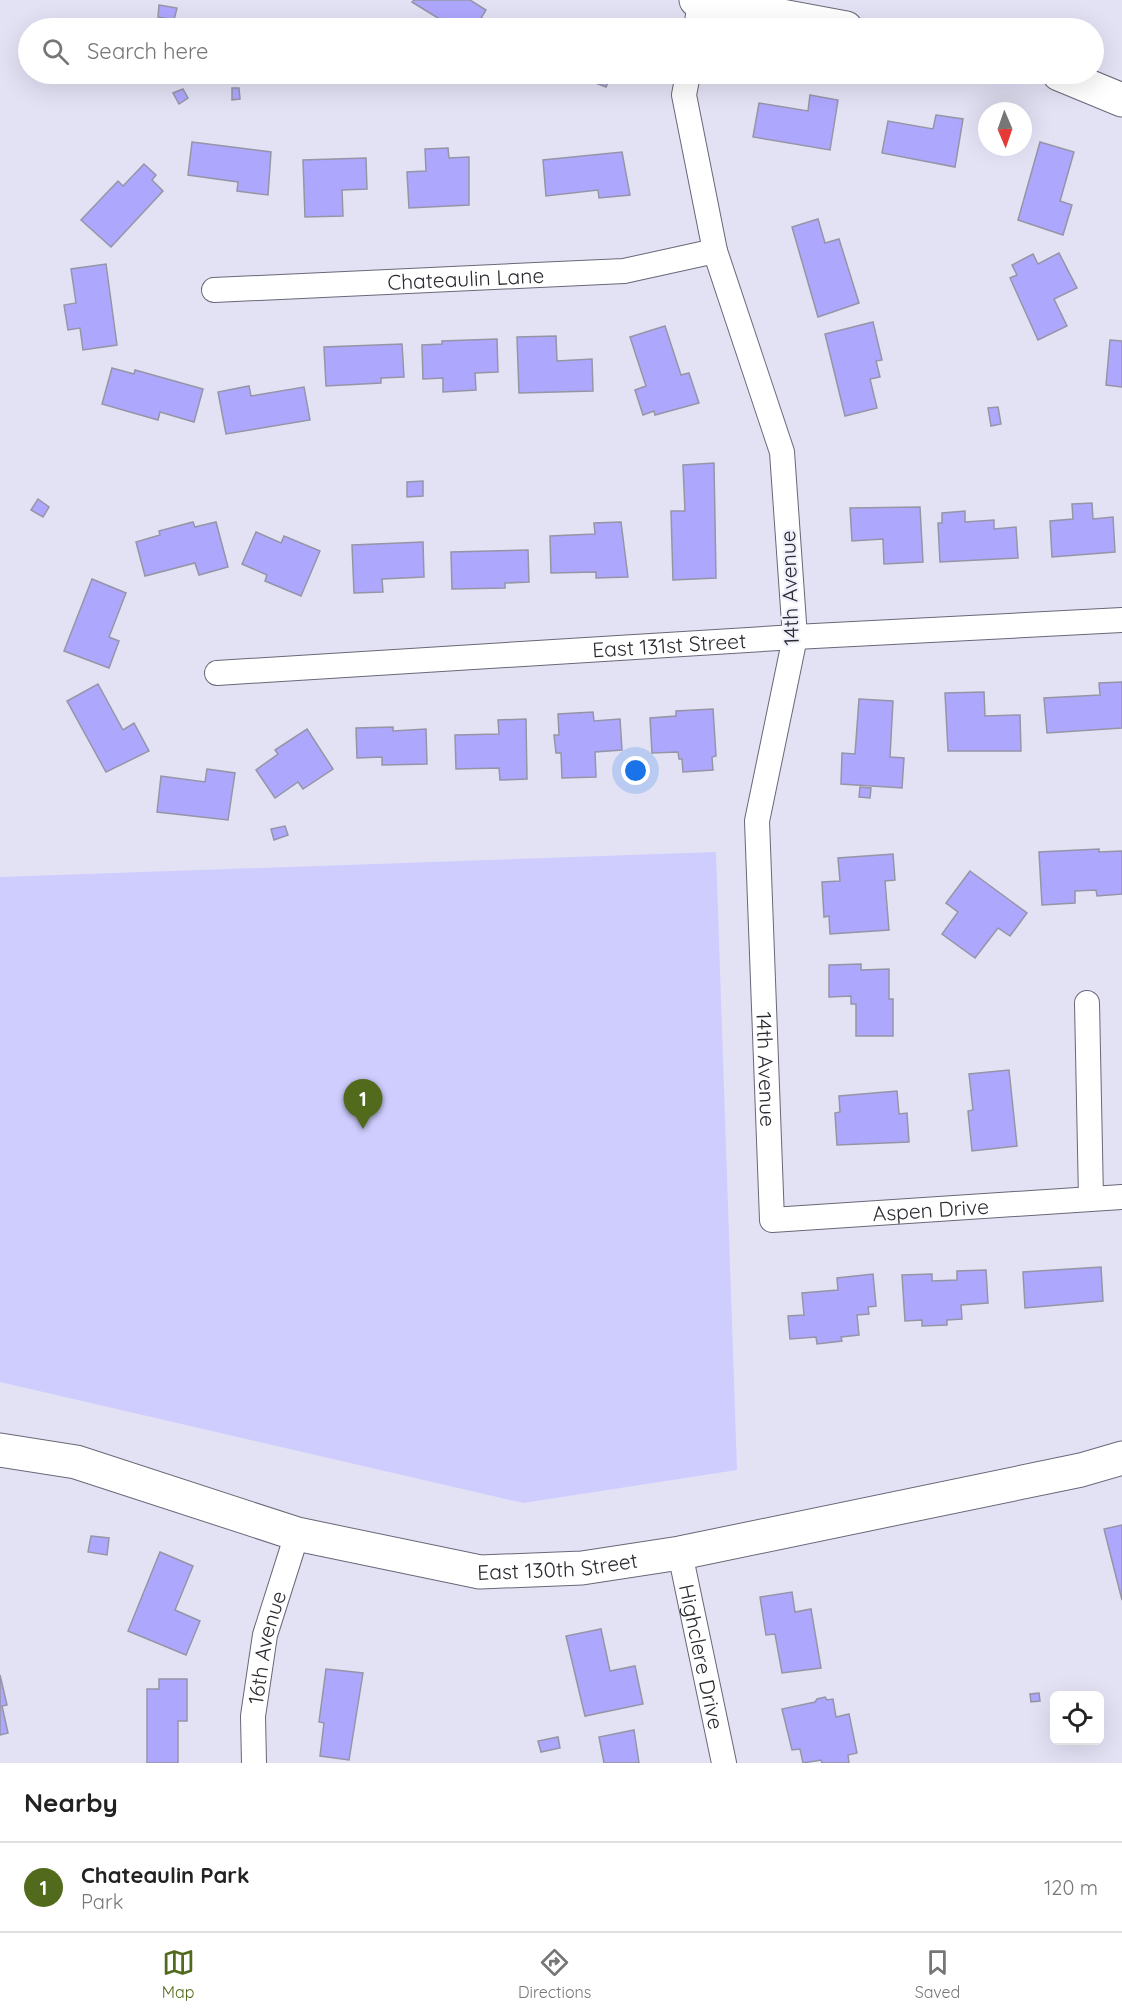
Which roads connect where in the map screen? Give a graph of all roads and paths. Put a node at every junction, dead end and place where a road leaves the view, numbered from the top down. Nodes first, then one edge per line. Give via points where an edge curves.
1 (697, 10) edge
2 (763, 18) edge
3 (686, 84) edge
4 (1083, 84) edge
5 (1122, 100) edge
6 (715, 251) junction
7 (214, 290) dead end
8 (1122, 620) edge
9 (795, 637) junction
10 (217, 673) dead end
11 (1087, 1003) dead end
12 (1122, 1197) edge
13 (1091, 1198) junction
14 (772, 1220) joint
15 (0, 1450) edge
16 (1122, 1458) edge
17 (297, 1533) junction
18 (680, 1552) junction
19 (254, 1763) edge
20 (724, 1763) edge

1 - 2 street
3 - 6 street, 14th Avenue via 684,96
4 - 5 street
6 - 7 street, Chateaulin Lane via 624,272
6 - 9 street, 14th Avenue via 782,452
8 - 9 street, East 131st Street
9 - 10 street, East 131st Street
9 - 14 street, 14th Avenue via 757,821
11 - 13 street
12 - 13 street, Aspen Drive
13 - 14 street, Aspen Drive
15 - 17 street, East 130th Street via 76,1462
16 - 18 street, East 130th Street via 1081,1470
17 - 18 street, East 130th Street via 480,1572 582,1568
17 - 19 street, 16th Avenue via 265,1635 254,1716
18 - 20 street, Highclere Drive

